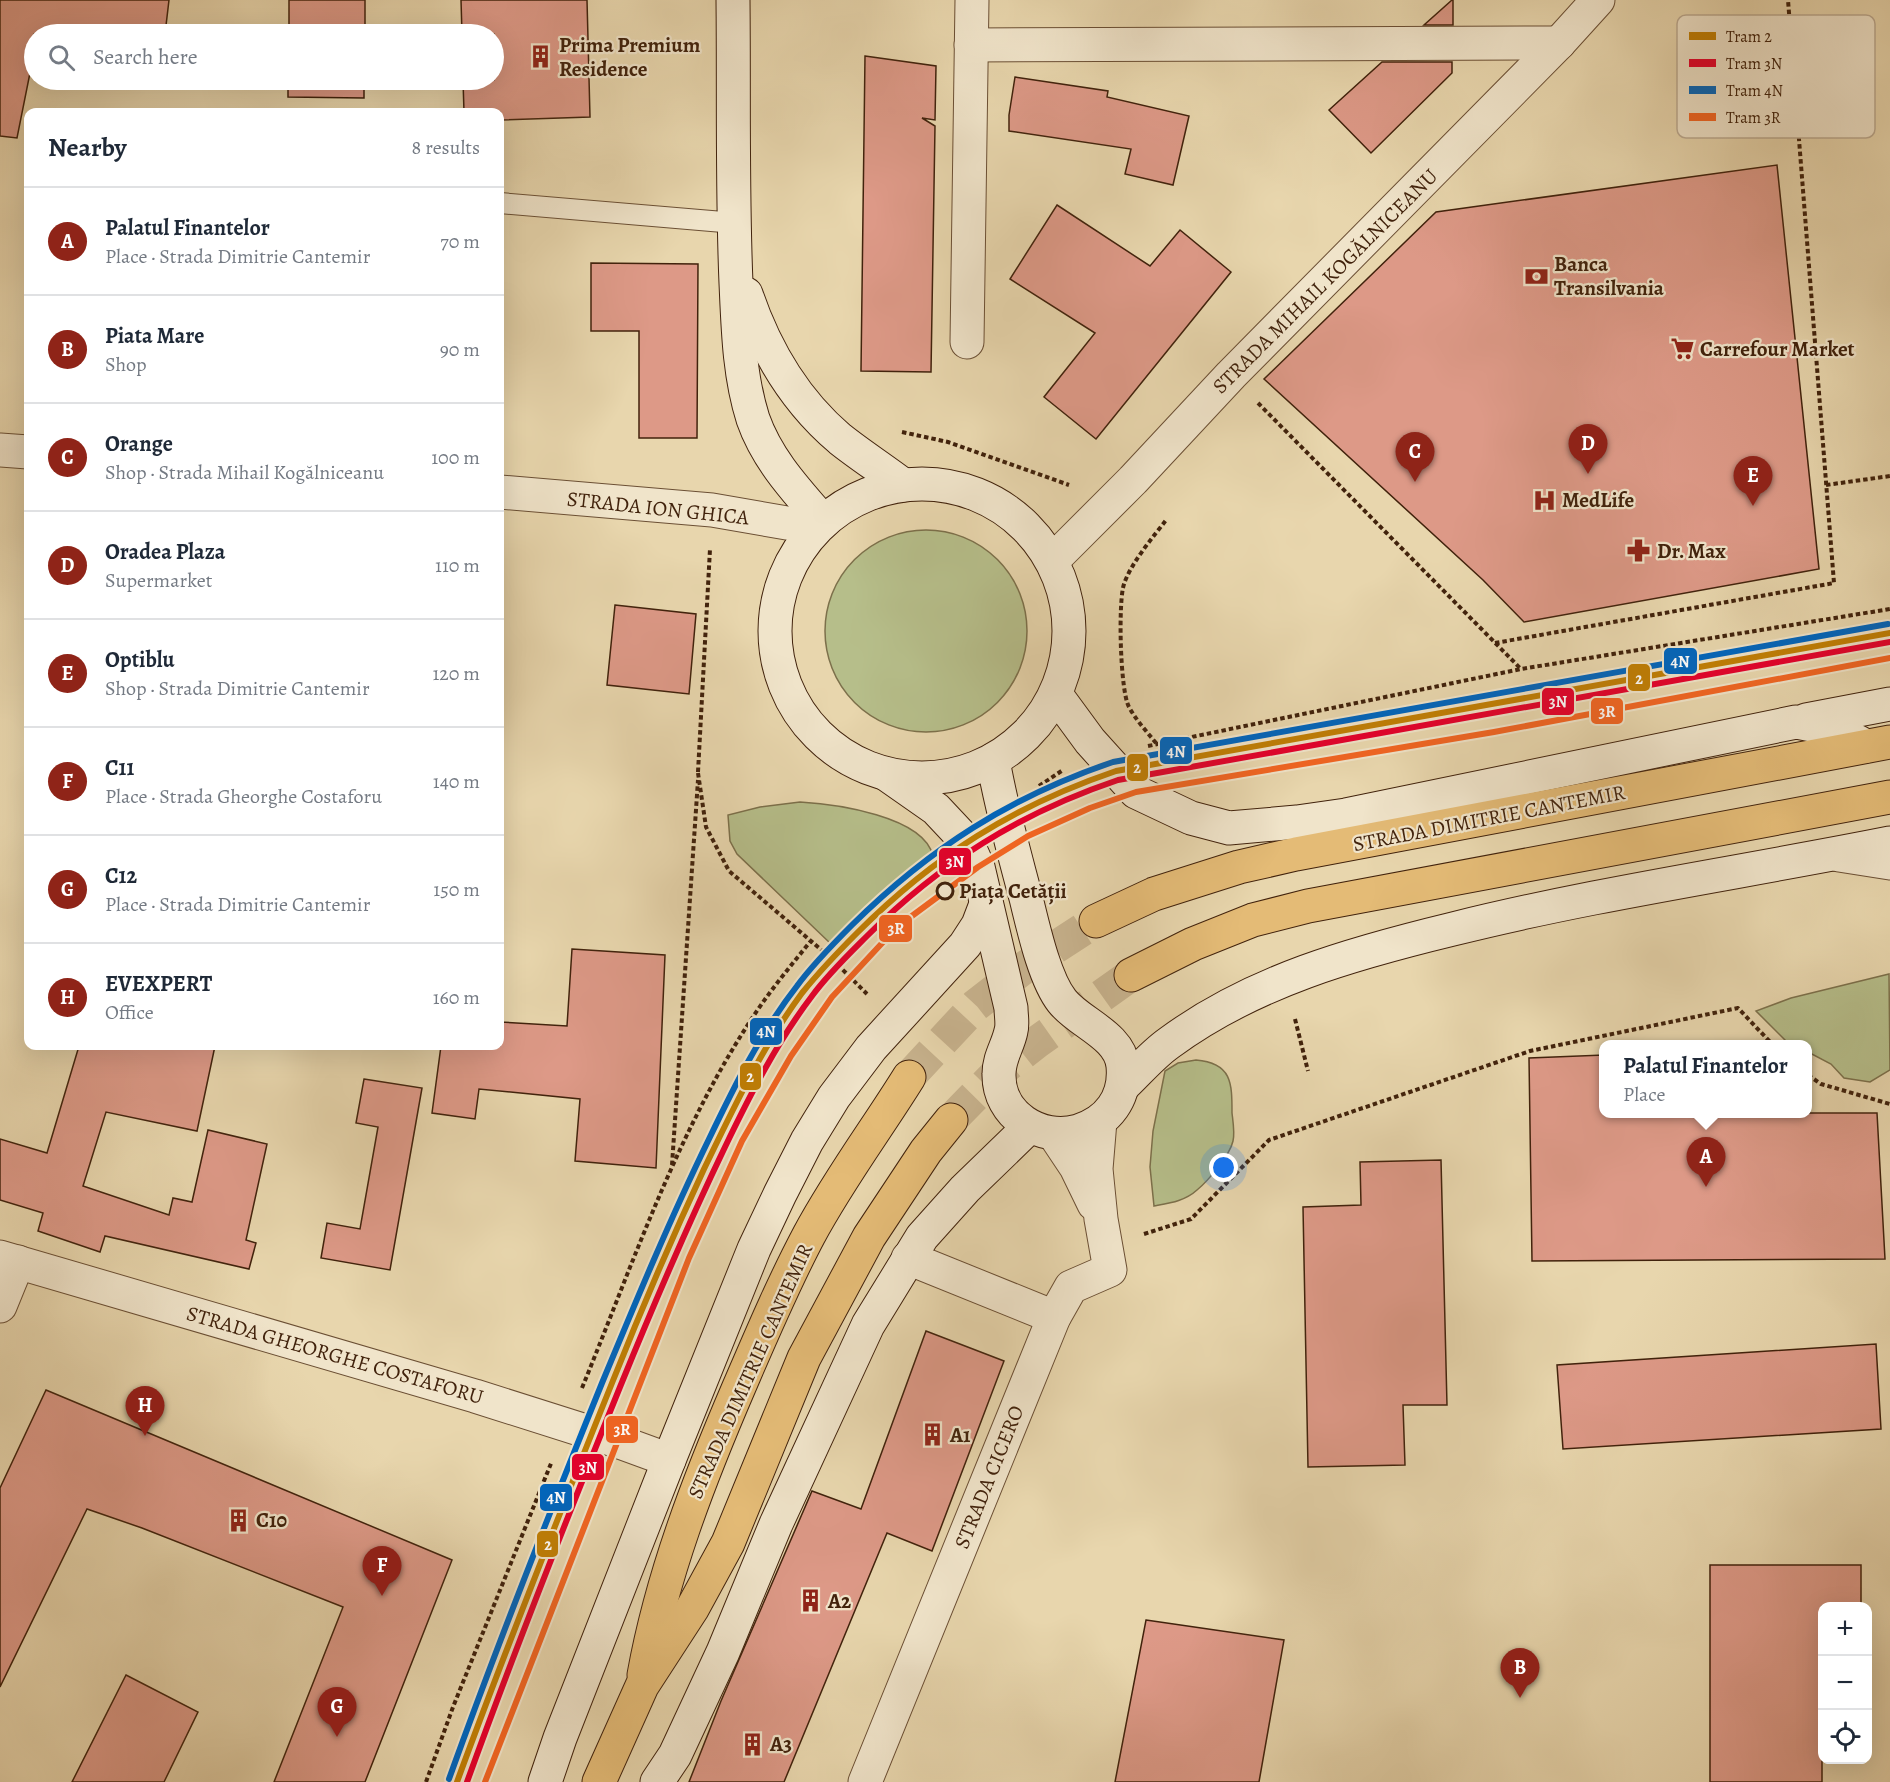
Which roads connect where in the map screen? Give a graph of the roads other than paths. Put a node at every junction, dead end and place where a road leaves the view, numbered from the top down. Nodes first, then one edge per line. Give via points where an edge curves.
1 (734, 0) edge
2 (972, 0) edge
3 (1598, 0) edge
4 (1559, 43) junction
5 (971, 45) junction
6 (504, 203) edge
7 (735, 223) junction
8 (735, 264) junction
9 (967, 342) dead end
10 (0, 450) edge
11 (24, 452) edge
12 (903, 485) junction
13 (504, 492) edge
14 (819, 524) junction
15 (1052, 561) junction
16 (1057, 696) junction
17 (1890, 704) edge
18 (1796, 722) junction
19 (1878, 744) edge
20 (993, 760) junction
21 (886, 774) junction
22 (1890, 797) edge
23 (1890, 843) edge
24 (1834, 854) junction
25 (1890, 863) edge
26 (986, 904) junction
27 (1096, 921) tunnel mouth
28 (1131, 975) tunnel mouth
29 (909, 1077) tunnel mouth
30 (1123, 1086) junction
31 (951, 1120) tunnel mouth
32 (1100, 1120) junction
33 (1042, 1130) junction
34 (1106, 1245) junction
35 (908, 1258) junction
36 (9, 1259) edge
37 (0, 1306) edge
38 (1054, 1317) junction
39 (669, 1460) junction
40 (642, 1686) junction
41 (545, 1782) edge
42 (599, 1782) edge
43 (657, 1782) edge
44 (865, 1782) edge

1 - 7 main road
2 - 5 main road
3 - 4 main road, STRADA MIHAIL KOGĂLNICEANU
4 - 5 main road
4 - 15 main road, STRADA MIHAIL KOGĂLNICEANU
5 - 9 main road
6 - 7 lane
7 - 8 main road
8 - 12 main road via 755,320 778,367 807,407 840,438
8 - 14 main road via 739,347 754,420 776,467
10 - 11 main road
12 - 14 main road via 843,503
12 - 15 main road via 953,487 1001,506 1032,532
13 - 14 main road, STRADA ION GHICA via 711,510
14 - 21 main road via 794,558 780,591 775,627 779,662 790,697 811,727 845,756
15 - 16 main road via 1061,581 1070,627 1067,661
16 - 18 main road via 1090,741 1136,792 1191,818 1229,828 1346,815
16 - 20 main road via 1025,737
17 - 18 main road
18 - 19 main road
19 - 27 main road, STRADA DIMITRIE CANTEMIR via 1296,854 1154,894
20 - 21 main road via 951,773
20 - 30 main road via 1011,846 1050,978 1062,1001 1120,1054
21 - 26 main road via 936,809 967,842 978,867
22 - 28 main road via 1308,906 1253,920
23 - 24 main road
24 - 25 main road
24 - 30 main road via 1530,910 1371,949 1284,979 1231,1004 1168,1043
26 - 33 main road via 1011,1008 1012,1030 999,1061 999,1088 1016,1116
26 - 39 main road via 965,945 871,1048 807,1141 754,1249
29 - 40 main road, STRADA DIMITRIE CANTEMIR via 850,1165 810,1234 771,1314 681,1533 651,1635
30 - 32 main road via 1113,1108
31 - 40 main road, STRADA DIMITRIE CANTEMIR via 902,1186 843,1283 804,1358 728,1543 668,1649
32 - 33 main road via 1074,1132
32 - 34 main road via 1096,1169
33 - 34 main road via 1076,1167
33 - 35 main road via 958,1197
34 - 38 main road, STRADA CICERO via 1071,1287
35 - 38 main road
35 - 43 main road via 868,1325 776,1524 723,1652 675,1755
36 - 37 main road
36 - 39 main road, STRADA GHEORGHE COSTAFORU via 475,1396
38 - 44 main road, STRADA CICERO
39 - 41 main road
40 - 42 main road, STRADA DIMITRIE CANTEMIR

